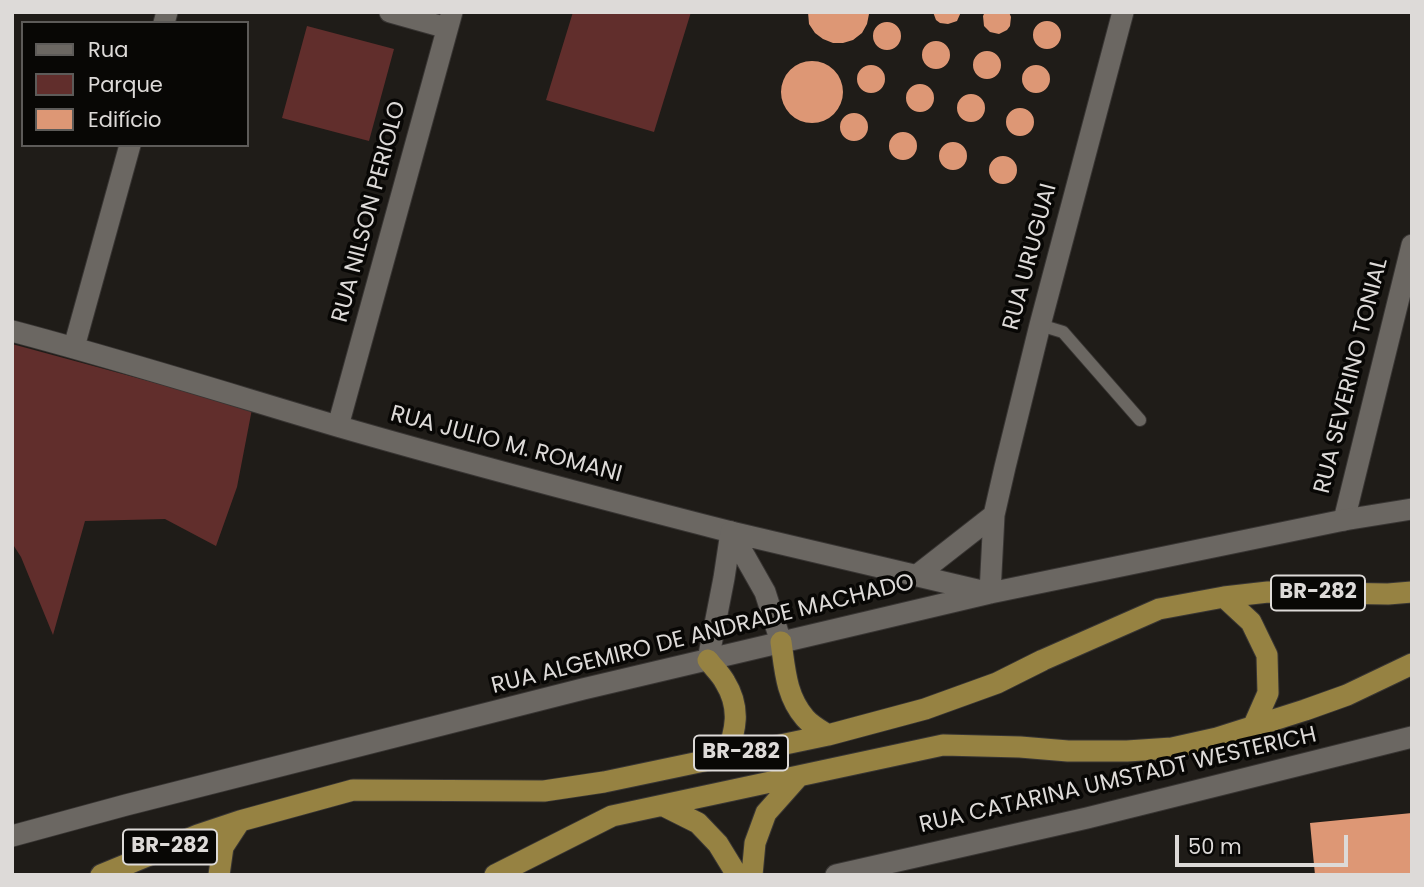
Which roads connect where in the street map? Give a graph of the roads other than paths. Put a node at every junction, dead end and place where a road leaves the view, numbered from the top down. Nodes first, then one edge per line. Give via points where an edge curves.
1 (390, 12) edge
2 (1123, 12) edge
3 (449, 20) edge
4 (129, 147) edge
5 (1412, 246) edge
6 (1040, 325) junction
7 (12, 331) edge
8 (74, 347) junction
9 (1140, 420) dead end
10 (338, 426) junction
11 (1412, 509) edge
12 (995, 516) junction
13 (1344, 520) junction
14 (731, 532) junction
15 (916, 576) junction
16 (1412, 592) edge
17 (990, 593) junction
18 (1224, 597) junction
19 (781, 642) junction
20 (708, 660) junction
21 (1412, 664) edge
22 (1253, 727) junction
23 (828, 735) junction
24 (1412, 737) edge
25 (726, 757) junction
26 (798, 778) junction
27 (664, 806) junction
28 (240, 821) junction
29 (12, 836) edge
30 (101, 875) edge
31 (219, 875) edge
32 (495, 875) edge
33 (737, 875) edge
34 (752, 875) edge
35 (836, 875) edge

1 - 3 street
2 - 6 street, RUA URUGUAI
3 - 10 street, RUA NILSON PERIOLO
4 - 8 street
5 - 13 street, RUA SEVERINO TONIAL
6 - 9 lane via 1063,332
6 - 12 street, RUA URUGUAI
7 - 8 street, RUA JULIO M. ROMANI
8 - 10 street, RUA JULIO M. ROMANI
10 - 14 street, RUA JULIO M. ROMANI
11 - 13 street, RUA ALGEMIRO DE ANDRADE MACHADO
12 - 15 street
12 - 17 street, RUA URUGUAI
13 - 17 street, RUA ALGEMIRO DE ANDRADE MACHADO
14 - 15 street, RUA JULIO M. ROMANI
14 - 19 street via 765,593
14 - 20 street
15 - 17 street, RUA JULIO M. ROMANI
16 - 18 highway, BR-282 via 1268,592
17 - 19 street, RUA ALGEMIRO DE ANDRADE MACHADO
18 - 22 highway via 1251,622 1267,655 1268,693
18 - 23 highway, BR-282 via 1159,609 997,683 925,709
19 - 20 street, RUA ALGEMIRO DE ANDRADE MACHADO
19 - 23 highway via 791,699 806,720
20 - 25 highway via 726,682 735,706 735,732
20 - 29 street, RUA ALGEMIRO DE ANDRADE MACHADO
21 - 22 highway, BR-282 via 1346,695
22 - 26 highway, BR-282 via 1172,748 1127,751 943,745
23 - 25 highway, BR-282
24 - 35 street, RUA CATARINA UMSTADT WESTERICH
25 - 28 highway, BR-282 via 544,791 353,790
26 - 27 highway, BR-282
26 - 34 highway via 766,813 755,843
27 - 32 highway, BR-282 via 611,816
27 - 33 highway via 698,823
28 - 30 highway, BR-282
28 - 31 highway via 223,847

